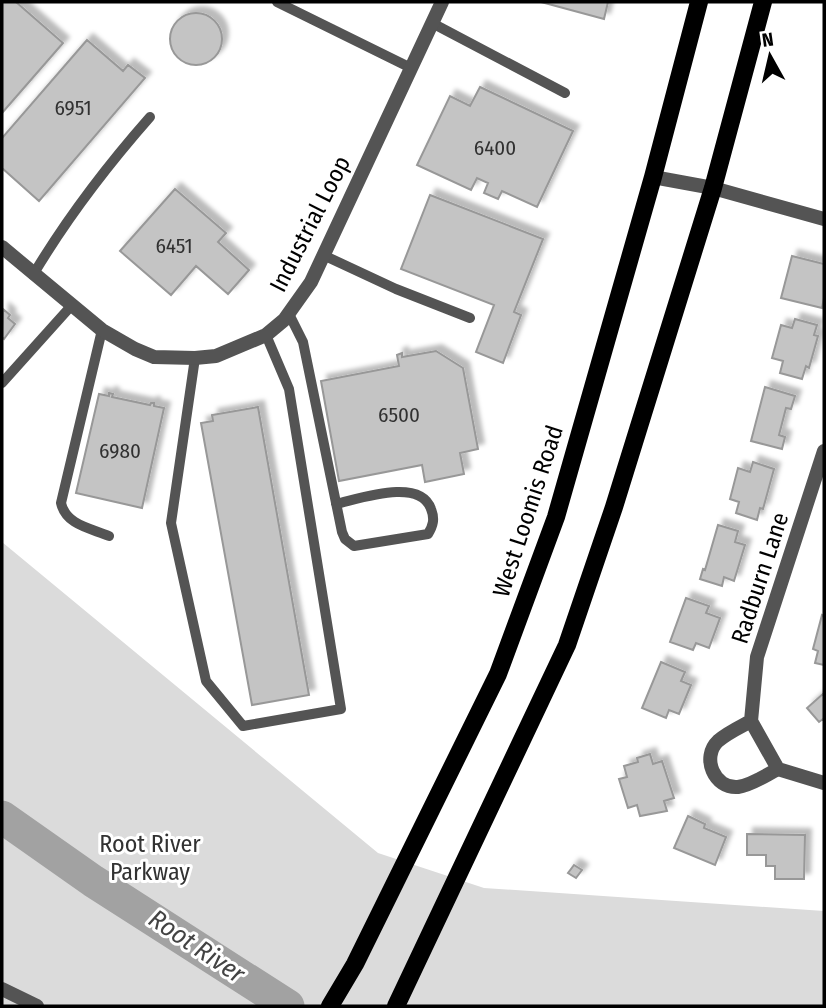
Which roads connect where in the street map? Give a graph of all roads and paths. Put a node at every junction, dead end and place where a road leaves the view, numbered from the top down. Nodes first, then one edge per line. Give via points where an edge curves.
1 (277, 2) edge
2 (442, 2) edge
3 (699, 2) edge
4 (754, 2) edge
5 (763, 2) edge
6 (432, 23) junction
7 (747, 61) junction
8 (411, 68) junction
9 (565, 93) dead end
10 (150, 117) dead end
11 (653, 177) junction
12 (713, 188) junction
13 (824, 219) edge
14 (2, 247) edge
15 (323, 255) junction
16 (33, 275) junction
17 (72, 305) junction
18 (289, 313) junction
19 (470, 318) dead end
20 (102, 330) junction
21 (266, 335) junction
22 (195, 358) junction
23 (2, 383) edge
24 (824, 451) edge
25 (336, 504) junction
26 (109, 536) dead end
27 (751, 721) junction
28 (778, 769) junction
29 (824, 783) edge
30 (2, 989) edge
31 (37, 1006) edge
32 (330, 1006) edge
33 (396, 1006) edge

1 - 8 lane
2 - 6 street, Industrial Loop
3 - 11 main road, West Loomis Road
4 - 7 main road
5 - 7 main road
6 - 8 street, Industrial Loop
6 - 9 lane
7 - 12 main road
8 - 15 street, Industrial Loop
10 - 16 lane via 87,192
11 - 12 street
11 - 32 main road, West Loomis Road via 556,517 498,674
12 - 13 street
12 - 33 main road via 567,645
14 - 16 street, Industrial Loop
15 - 18 street, Industrial Loop
15 - 19 lane
16 - 17 street, Industrial Loop
17 - 20 street, Industrial Loop
17 - 23 lane
18 - 21 street, Industrial Loop
18 - 25 lane via 303,342
20 - 22 street, Industrial Loop via 154,357
20 - 26 lane via 61,503 70,521
21 - 22 street, Industrial Loop via 216,356
21 - 22 lane via 289,389 341,709 243,726 206,681 171,523
24 - 27 street, Radburn Lane via 757,657
25 - 25 lane via 403,490 429,503 433,526 428,534 417,537 354,546 345,540
27 - 28 street
27 - 28 street via 718,741 711,751 712,773 728,786 740,787
28 - 29 street
30 - 31 street

